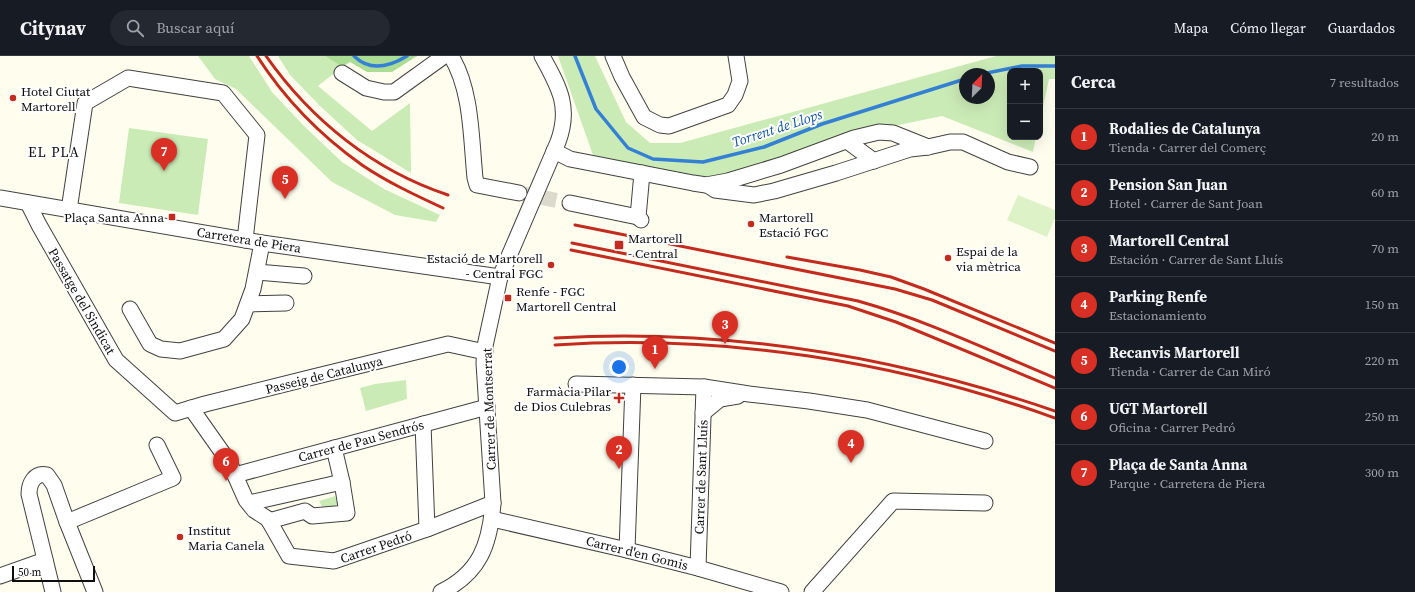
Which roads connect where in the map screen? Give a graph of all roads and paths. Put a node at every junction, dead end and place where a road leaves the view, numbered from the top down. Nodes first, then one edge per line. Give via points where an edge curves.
1 (444, 56) edge
2 (451, 56) edge
3 (542, 56) edge
4 (613, 56) edge
5 (736, 56) edge
6 (342, 73) dead end
7 (847, 141) junction
8 (928, 147) junction
9 (554, 151) junction
10 (874, 161) junction
11 (1030, 166) dead end
12 (642, 173) junction
13 (706, 185) junction
14 (519, 193) tunnel mouth
15 (0, 198) edge
16 (28, 203) junction
17 (570, 203) tunnel mouth
18 (51, 207) junction
19 (69, 210) junction
20 (45, 236) junction
21 (245, 240) junction
22 (262, 243) junction
23 (256, 272) junction
24 (304, 276) dead end
25 (500, 277) junction
26 (286, 303) dead end
27 (248, 304) junction
28 (130, 310) dead end
29 (484, 352) junction
30 (576, 384) dead end
31 (633, 385) junction
32 (704, 386) junction
33 (749, 394) junction
34 (166, 405) joint
35 (487, 407) junction
36 (190, 408) junction
37 (703, 413) junction
38 (423, 424) junction
39 (985, 440) dead end
40 (158, 445) dead end
41 (334, 448) junction
42 (235, 474) junction
43 (342, 482) junction
44 (249, 503) junction
45 (493, 503) junction
46 (985, 503) dead end
47 (492, 519) junction
48 (269, 521) junction
49 (67, 522) junction
50 (427, 529) junction
51 (628, 550) junction
52 (45, 560) junction
53 (698, 568) junction
54 (0, 576) edge
55 (53, 592) edge
56 (95, 592) edge
57 (441, 592) edge
58 (781, 592) edge
59 (812, 592) edge

1 - 6 street via 394,92 366,88
2 - 14 street via 466,96 477,185
3 - 9 street, Carrer de Montserrat via 563,105 563,128
4 - 5 street via 644,117 652,123 669,126 728,105 740,80
7 - 8 street via 879,132 893,133
7 - 10 street
7 - 13 street via 728,181
8 - 10 street via 910,149
8 - 11 street via 963,142 1008,162
9 - 12 street via 570,159
9 - 25 street, Carrer de Montserrat
10 - 13 street via 754,195 715,190
12 - 13 street
12 - 17 street via 639,218
15 - 16 street, Carretera de Piera
16 - 18 street, Carretera de Piera
16 - 20 street, Passatge del Sindicat
18 - 19 street, Carretera de Piera
18 - 20 street
19 - 21 street, Carretera de Piera
19 - 21 street via 85,103 128,78 223,93 257,135
20 - 34 street, Passatge del Sindicat via 116,360
21 - 22 street, Carretera de Piera
22 - 23 street
22 - 25 street, Carretera de Piera
23 - 24 street
23 - 27 street
25 - 29 street, Carrer de Montserrat
26 - 27 street
27 - 28 street via 242,319 224,339 180,351 161,349 150,344
29 - 35 street, Carrer de Montserrat
29 - 36 street, Passeig de Catalunya via 448,344
30 - 31 street
31 - 32 street
31 - 51 street
32 - 33 street
32 - 37 street, Carrer de Sant Lluís
33 - 37 street via 720,399
33 - 39 street via 867,410
34 - 36 street, Passeig de Catalunya via 175,413
35 - 38 street, Carrer de Pau Sendrós
35 - 45 street, Carrer de Montserrat
36 - 42 street, Carrer Pedró
37 - 53 street, Carrer de Sant Lluís
38 - 41 street, Carrer de Pau Sendrós
38 - 50 street
40 - 49 street via 173,478
41 - 42 street, Carrer de Pau Sendrós
41 - 43 street
42 - 44 street, Carrer Pedró
43 - 44 street
43 - 48 street via 347,513 312,516 305,511
44 - 48 street, Carrer Pedró
45 - 47 street, Carrer de Montserrat
45 - 50 street, Carrer Pedró
46 - 59 street via 893,501
47 - 51 street, Carrer d'en Gomis
47 - 57 street, Carrer de Montserrat via 483,551 474,568 453,586
48 - 50 street, Carrer Pedró via 289,556 334,561
49 - 52 street via 51,480 47,475 36,476 29,486 29,494
49 - 56 street
51 - 53 street, Carrer d'en Gomis
52 - 54 street
52 - 55 street
53 - 58 street, Carrer d'en Gomis

